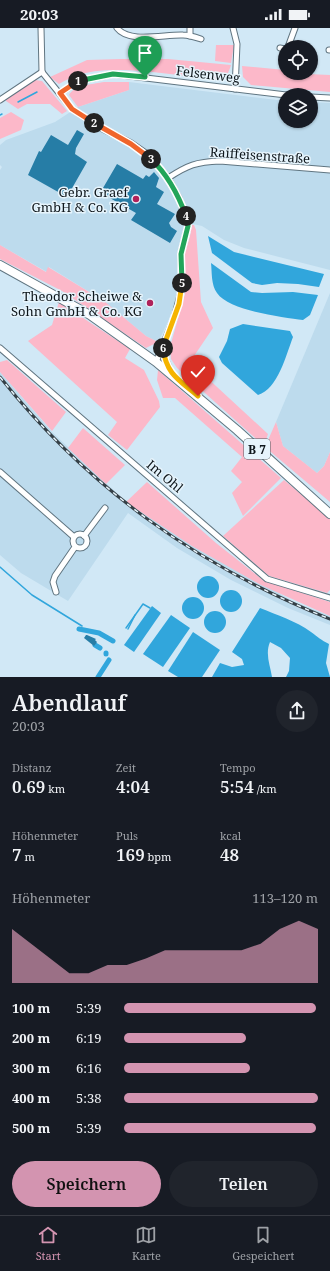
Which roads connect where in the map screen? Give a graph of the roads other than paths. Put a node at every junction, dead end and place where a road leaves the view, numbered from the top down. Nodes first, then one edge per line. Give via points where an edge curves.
1 (41, 28) edge
2 (117, 28) edge
3 (183, 28) edge
4 (190, 28) edge
5 (233, 28) edge
6 (295, 28) edge
7 (183, 35) junction
8 (190, 36) junction
9 (201, 39) dead end
10 (291, 40) edge
11 (42, 72) junction
12 (235, 89) junction
13 (60, 93) junction
14 (278, 94) edge
15 (318, 97) edge
16 (330, 98) edge
17 (0, 100) edge
18 (330, 170) edge
19 (168, 178) junction
20 (0, 265) edge
21 (163, 346) junction
22 (0, 348) edge
23 (156, 362) junction
24 (172, 374) junction
25 (0, 472) edge
26 (105, 508) dead end
27 (330, 514) edge
28 (84, 536) junction
29 (74, 537) junction
30 (75, 547) junction
31 (56, 592) dead end
32 (330, 598) edge

1 - 11 street
2 - 7 street via 133,37
3 - 7 street
4 - 8 street
5 - 12 street via 238,44
6 - 10 street
7 - 8 street
8 - 9 street
11 - 13 street
11 - 17 street
12 - 13 street, Felsenweg via 113,74 79,81
12 - 14 street, Felsenweg
13 - 19 street via 79,114 147,154
15 - 16 street
18 - 19 street, Raiffeisenstraße via 220,161 194,164
19 - 21 street via 179,198 188,226 181,254 182,288 179,304
20 - 23 main road, B 7 via 90,315
21 - 23 street
21 - 24 street via 164,356
22 - 32 street, Im Ohl via 267,579
23 - 24 main road, B 7
24 - 27 main road, B 7
25 - 29 street
26 - 28 street
28 - 29 street
28 - 30 street via 86,546
29 - 30 street
30 - 31 street via 55,576 53,582

